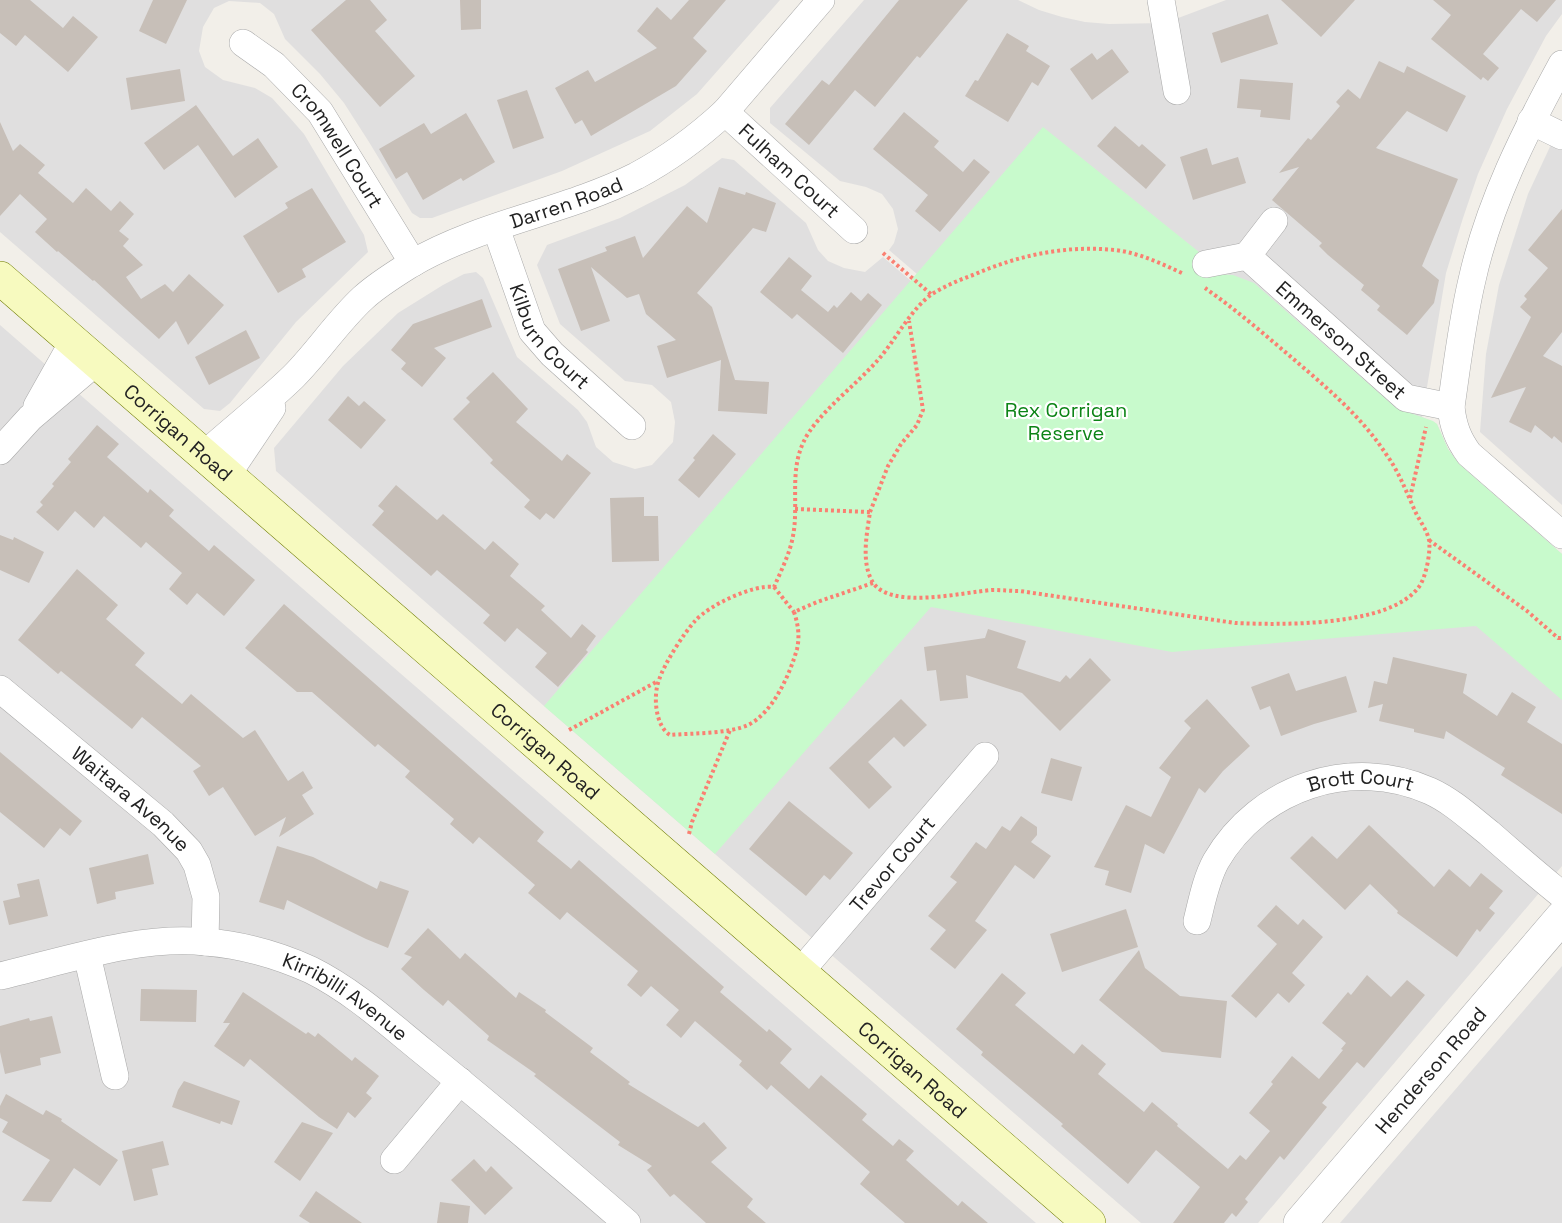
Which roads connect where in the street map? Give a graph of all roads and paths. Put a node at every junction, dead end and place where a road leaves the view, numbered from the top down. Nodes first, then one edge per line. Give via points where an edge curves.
1 (821, 0) edge
2 (1161, 0) edge
3 (243, 43) dead end
4 (1562, 64) edge
5 (1177, 91) dead end
6 (725, 112) junction
7 (1531, 121) junction
8 (1562, 136) edge
9 (1274, 221) dead end
10 (496, 228) junction
11 (854, 230) dead end
12 (883, 253) dead end
13 (1247, 256) junction
14 (413, 263) junction
15 (1196, 274) junction
16 (0, 278) edge
17 (932, 295) junction
18 (909, 320) junction
19 (85, 352) junction
20 (1441, 405) junction
21 (632, 426) dead end
22 (0, 451) edge
23 (215, 465) junction
24 (1409, 499) junction
25 (795, 508) junction
26 (870, 512) junction
27 (1562, 535) edge
28 (1429, 540) junction
29 (873, 582) junction
30 (774, 587) junction
31 (794, 612) junction
32 (1561, 639) edge
33 (658, 681) junction
34 (0, 688) edge
35 (569, 730) dead end
36 (730, 730) junction
37 (985, 756) dead end
38 (689, 834) dead end
39 (1562, 895) edge
40 (1562, 917) edge
41 (1197, 921) dead end
42 (205, 942) junction
43 (87, 955) junction
44 (800, 972) junction
45 (0, 976) edge
46 (115, 1076) dead end
47 (460, 1082) junction
48 (394, 1160) dead end
49 (627, 1223) edge
50 (1089, 1223) edge
51 (1300, 1223) edge

1 - 6 street, Darren Road
2 - 5 street
3 - 14 street, Cromwell Court via 274,65 320,112
4 - 7 street
6 - 10 street, Darren Road via 674,153 636,176
6 - 11 street, Fulham Court
7 - 8 street
7 - 20 street via 1502,184 1472,279
9 - 13 street
10 - 14 street, Darren Road
10 - 21 street, Kilburn Court via 532,331
12 - 17 path
13 - 15 street
13 - 20 street, Emmerson Street via 1406,398
14 - 23 street, Darren Road via 363,298
15 - 17 path via 1116,250 1074,249 1033,254 996,265
15 - 24 path via 1358,418 1386,452
16 - 19 main road, Corrigan Road
17 - 18 path
18 - 25 path via 803,442 797,459
18 - 26 path via 923,410 888,466
19 - 22 street
19 - 23 main road, Corrigan Road
20 - 24 path
20 - 27 street via 1469,454
23 - 44 main road, Corrigan Road
24 - 28 path
25 - 26 path
25 - 30 path via 793,536
26 - 29 path via 866,540
28 - 29 path via 1426,571 1419,587 1408,597 1390,608 1319,621 1235,623 1020,591 993,590 914,599 898,597
28 - 32 path
29 - 31 path
30 - 31 path
30 - 33 path via 728,599 706,611 686,633
31 - 36 path via 797,648 778,692 760,716 748,725
33 - 35 path
33 - 36 path via 656,714 665,732 670,735
34 - 42 street, Waitara Avenue via 183,844 202,879 206,897
36 - 38 path
37 - 44 street, Trevor Court
39 - 41 street, Brott Court via 1467,815 1430,791 1379,777 1335,777 1286,794 1247,822 1215,862
40 - 51 street, Henderson Road
42 - 43 street, Kirribilli Avenue via 172,941
42 - 47 street, Kirribilli Avenue via 255,950 311,970 361,1001
43 - 45 street, Kirribilli Avenue
43 - 46 street
44 - 50 main road, Corrigan Road
47 - 48 street
47 - 49 street, Kirribilli Avenue

